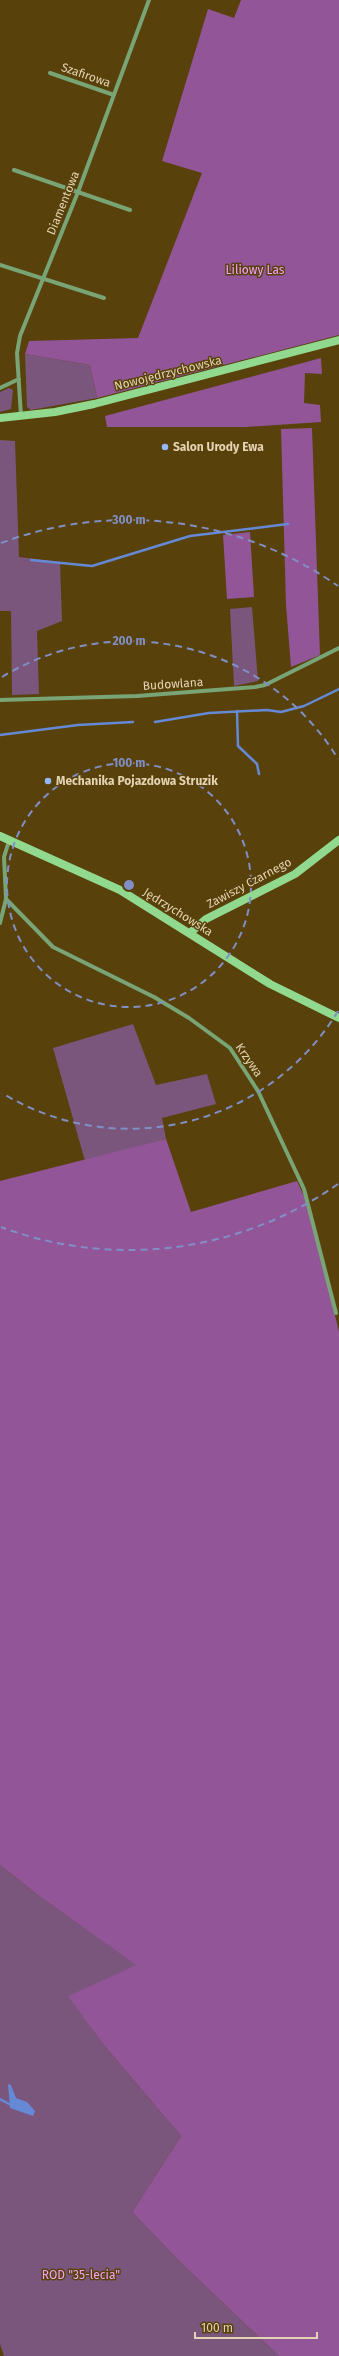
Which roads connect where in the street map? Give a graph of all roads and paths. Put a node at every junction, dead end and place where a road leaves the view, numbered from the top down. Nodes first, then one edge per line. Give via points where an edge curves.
1 (149, 0) edge
2 (50, 73) dead end
3 (114, 95) junction
4 (14, 170) dead end
5 (78, 192) junction
6 (130, 210) dead end
7 (0, 265) edge
8 (43, 279) junction
9 (104, 298) dead end
10 (339, 340) edge
11 (19, 379) junction
12 (0, 388) edge
13 (21, 416) junction
14 (0, 418) edge
15 (339, 648) edge
16 (0, 700) edge
17 (0, 836) edge
18 (339, 840) edge
19 (9, 841) junction
20 (6, 899) junction
21 (0, 923) edge
22 (190, 933) junction
23 (339, 1018) edge
24 (336, 1313) dead end

1 - 3 street, Diamentowa
2 - 3 street, Szafirowa
3 - 5 street, Diamentowa
4 - 5 street
5 - 6 street
5 - 8 street, Diamentowa
7 - 8 street
8 - 9 street
8 - 11 street, Diamentowa via 17,345
10 - 13 street, Nowojędrzychowska via 102,402
11 - 12 street
11 - 13 street, Diamentowa
13 - 14 street, Nowojędrzychowska
15 - 16 street, Budowlana via 265,685 240,690
17 - 19 street, Jędrzychowska
18 - 22 street, Zawiszy Czarnego via 295,874 206,919
19 - 20 street via 4,857
19 - 22 street, Jędrzychowska via 120,890
20 - 21 street
20 - 24 street, Krzywa via 53,947 154,997 189,1018 230,1048 258,1091 304,1189
22 - 23 street, Jędrzychowska via 272,985

